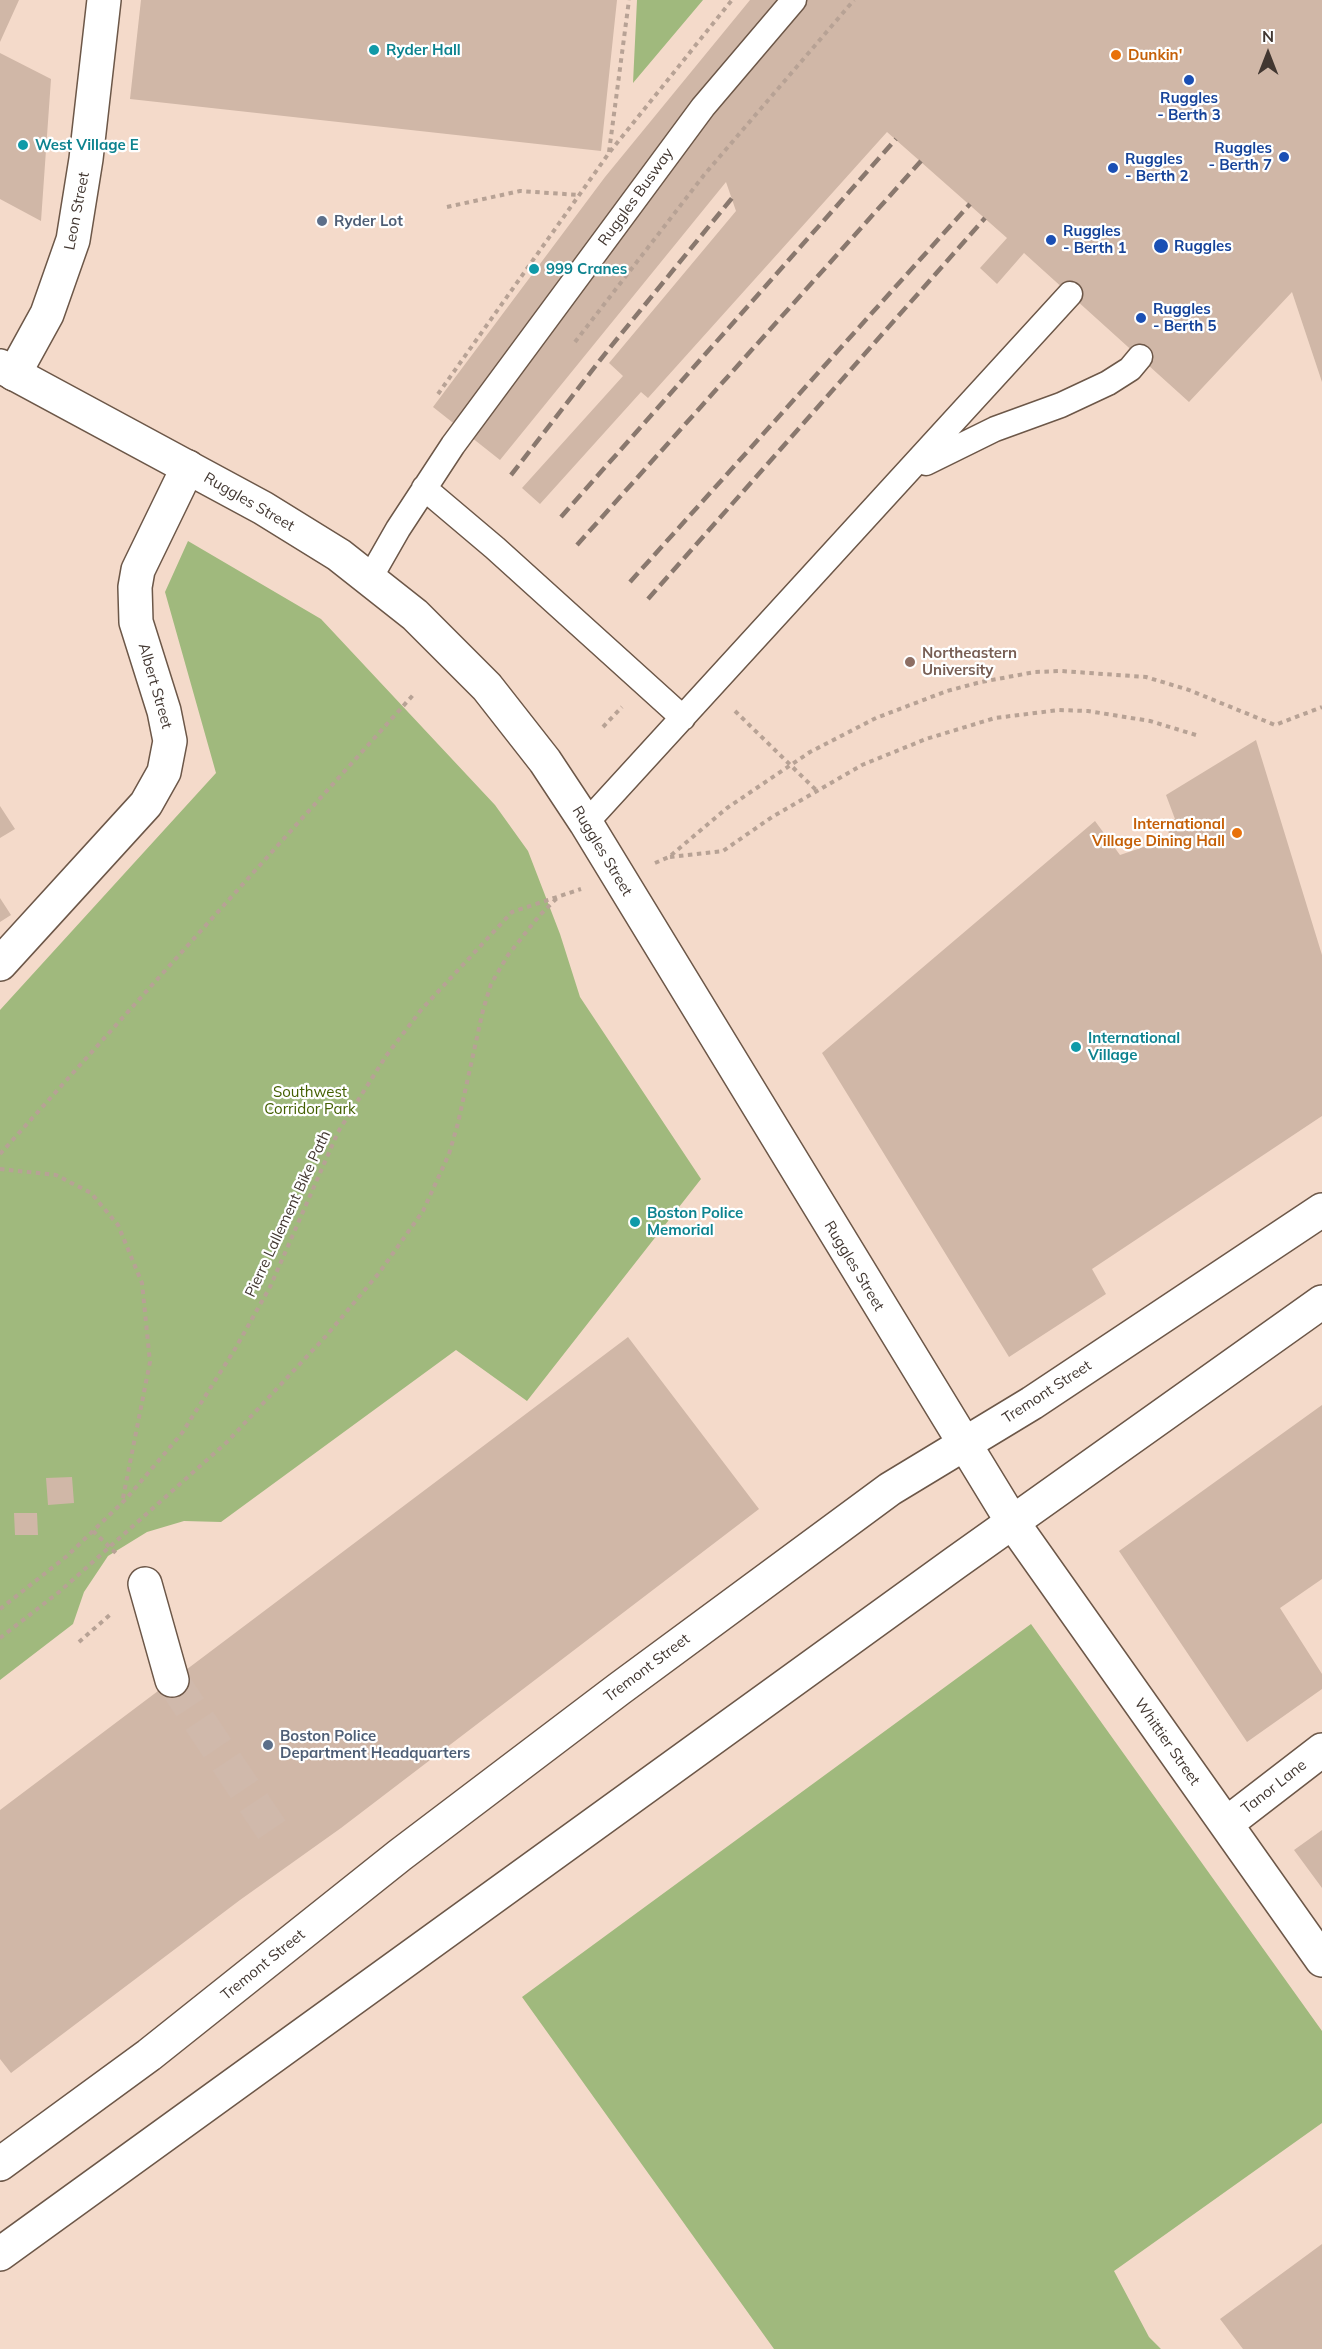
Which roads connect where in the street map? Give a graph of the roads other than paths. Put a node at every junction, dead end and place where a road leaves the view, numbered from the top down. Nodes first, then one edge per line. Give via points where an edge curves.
1 (104, 0) edge
2 (794, 0) edge
3 (1070, 294) dead end
4 (1140, 357) dead end
5 (7, 370) edge
6 (188, 467) junction
7 (909, 473) junction
8 (424, 489) junction
9 (370, 578) junction
10 (684, 718) junction
11 (586, 824) junction
12 (0, 964) edge
13 (1322, 1210) edge
14 (1322, 1302) edge
15 (964, 1443) junction
16 (1013, 1523) junction
17 (145, 1584) dead end
18 (172, 1680) tunnel mouth
19 (1322, 1750) edge
20 (1226, 1824) junction
21 (1322, 1960) edge
22 (0, 2164) edge
23 (0, 2254) edge

1 - 5 main road, Leon Street via 73,240 47,314
2 - 8 lane, Ruggles Busway via 703,107
3 - 7 lane
4 - 7 lane via 1130,369 1108,383 969,440
5 - 6 main road, Ruggles Street
6 - 9 main road, Ruggles Street via 314,538
6 - 12 main road, Albert Street via 138,570 135,587 136,622 170,741 164,772 146,804
7 - 10 lane
8 - 9 lane, Ruggles Busway
8 - 10 lane
9 - 11 main road, Ruggles Street via 415,615 487,687 545,761
10 - 11 lane
11 - 15 main road, Ruggles Street
13 - 15 main road, Tremont Street via 1046,1394
14 - 16 main road
15 - 16 main road, Ruggles Street
15 - 22 main road, Tremont Street via 890,1489 619,1689 400,1855 158,2048
16 - 20 main road, Whittier Street
16 - 23 main road
17 - 18 main road
19 - 20 main road, Tanor Lane
20 - 21 main road, Whittier Street

